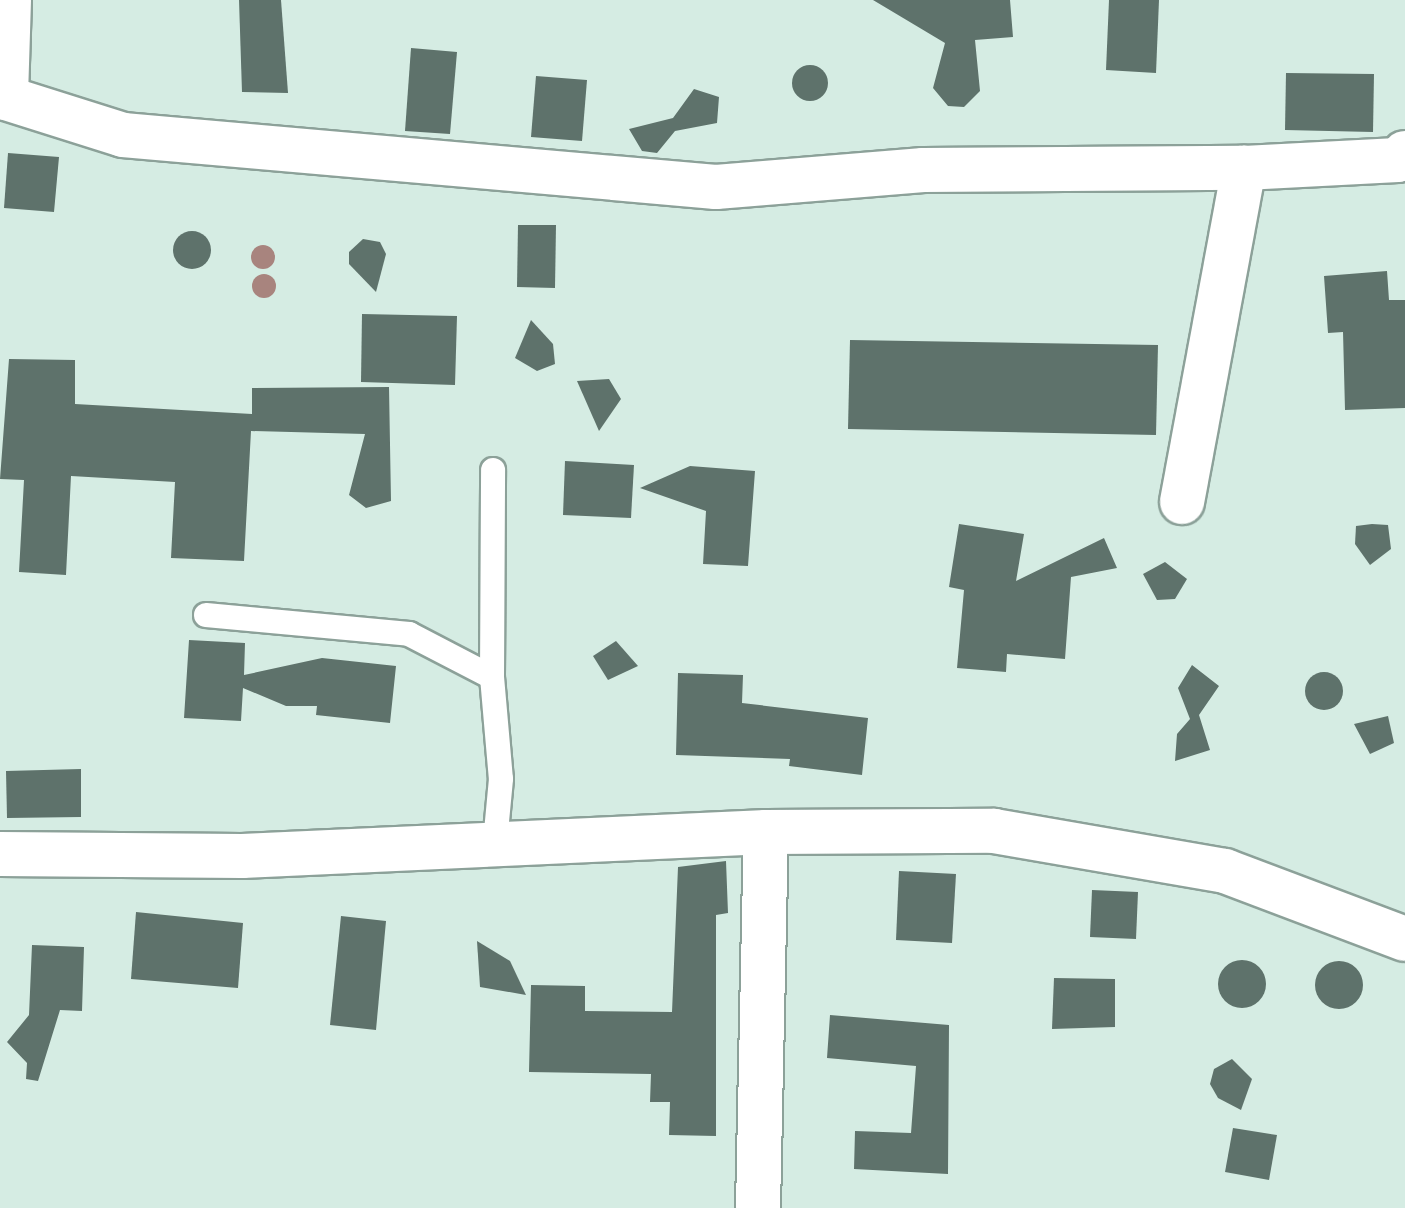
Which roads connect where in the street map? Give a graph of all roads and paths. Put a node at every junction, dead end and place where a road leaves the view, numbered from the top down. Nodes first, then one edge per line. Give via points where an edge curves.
1 (9, 0) edge
2 (1405, 153) edge
3 (1244, 168) junction
4 (493, 470) dead end
5 (1182, 502) dead end
6 (206, 615) dead end
7 (492, 677) junction
8 (766, 832) junction
9 (495, 842) junction
10 (0, 854) edge
11 (1405, 939) edge
12 (758, 1208) edge

1 - 3 street via 6,98 123,135 716,187 923,170
2 - 3 street via 1398,160
3 - 5 street
4 - 7 lane
6 - 7 lane via 409,634
7 - 9 lane via 501,779
8 - 9 street
8 - 11 street via 1031,835 1225,871
8 - 12 street
9 - 10 street via 242,856

